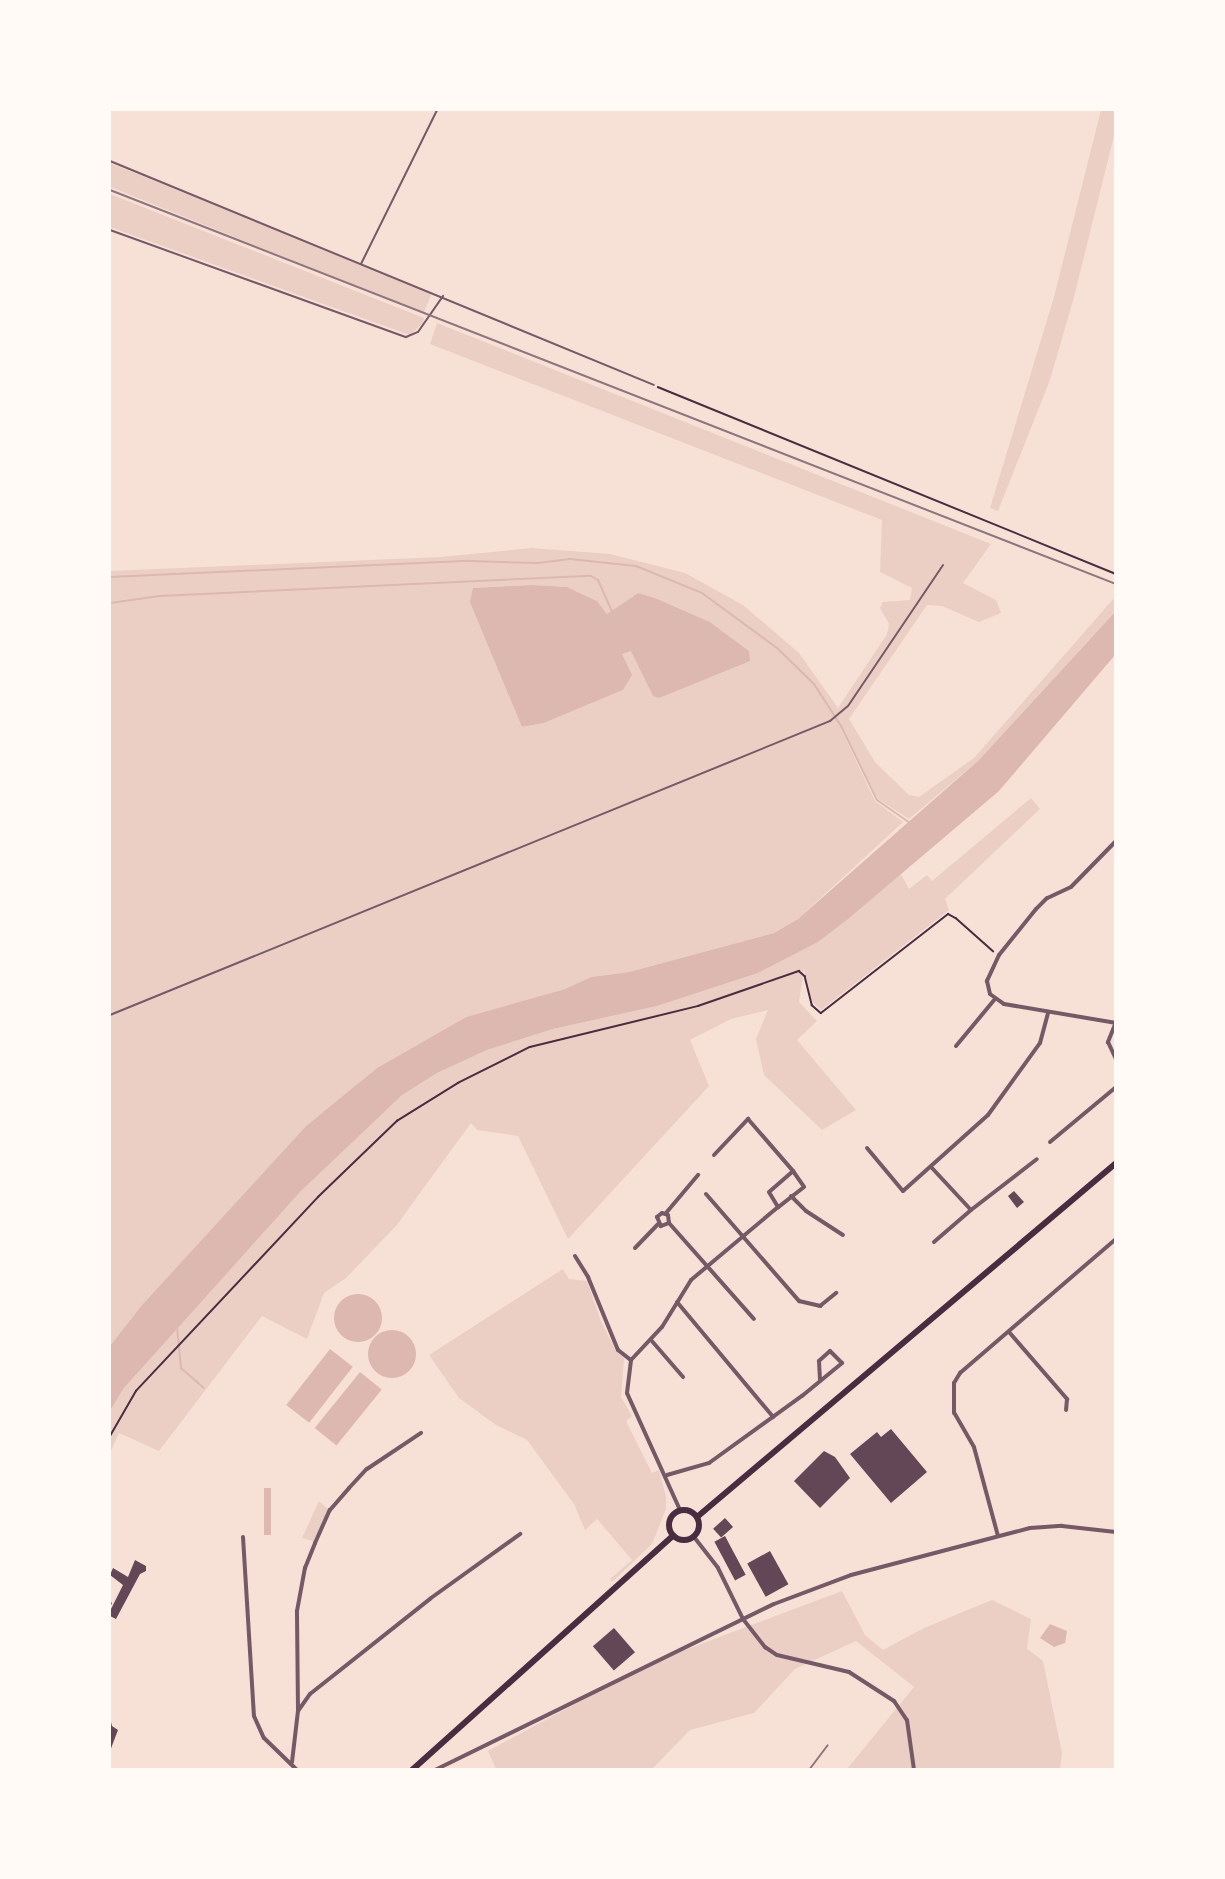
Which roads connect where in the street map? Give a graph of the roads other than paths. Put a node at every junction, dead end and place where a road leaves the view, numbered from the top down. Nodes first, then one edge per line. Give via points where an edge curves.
1 (437, 110) edge
2 (110, 160) edge
3 (110, 230) edge
4 (361, 264) junction
5 (443, 296) junction
6 (654, 385) road end
7 (943, 565) dead end
8 (1116, 842) edge
9 (995, 999) junction
10 (1048, 1013) junction
11 (110, 1015) edge
12 (1115, 1023) edge
13 (956, 1046) dead end
14 (1116, 1059) edge
15 (1116, 1087) edge
16 (1050, 1142) dead end
17 (867, 1148) dead end
18 (714, 1155) dead end
19 (1037, 1159) dead end
20 (1116, 1163) edge
21 (932, 1168) junction
22 (793, 1171) junction
23 (698, 1175) dead end
24 (706, 1194) dead end
25 (791, 1196) junction
26 (778, 1207) junction
27 (971, 1210) junction
28 (666, 1213) junction
29 (669, 1223) junction
30 (658, 1224) junction
31 (843, 1235) dead end
32 (742, 1237) junction
33 (1116, 1239) edge
34 (934, 1242) dead end
35 (635, 1248) dead end
36 (575, 1256) dead end
37 (707, 1265) junction
38 (836, 1293) dead end
39 (677, 1302) junction
40 (754, 1319) dead end
41 (1009, 1332) junction
42 (651, 1340) junction
43 (631, 1360) junction
44 (683, 1377) dead end
45 (820, 1381) junction
46 (1066, 1410) dead end
47 (774, 1417) junction
48 (421, 1433) dead end
49 (667, 1475) junction
50 (680, 1510) junction
51 (697, 1517) junction
52 (1116, 1532) edge
53 (520, 1534) dead end
54 (674, 1536) junction
55 (998, 1536) junction
56 (243, 1537) dead end
57 (694, 1537) junction
58 (743, 1619) junction
59 (298, 1711) junction
60 (292, 1762) junction
61 (297, 1770) edge
62 (411, 1770) edge
63 (435, 1770) edge
64 (914, 1770) edge

1 - 4 lane
2 - 4 lane
3 - 5 lane via 406,337 418,332
4 - 5 lane
5 - 6 lane
7 - 11 lane via 848,706 830,721
8 - 9 street via 1071,887 1047,898 999,955 987,981
9 - 10 street via 1013,1007
9 - 13 street
10 - 12 street
10 - 21 street via 1040,1044 988,1115
12 - 14 street via 1108,1042
15 - 16 street
17 - 21 street via 903,1191
18 - 22 street via 748,1119
19 - 27 street
20 - 51 main road
21 - 27 street
22 - 25 street via 804,1187
22 - 26 street via 769,1192
23 - 28 street
24 - 32 street
25 - 26 street
25 - 31 street
26 - 32 street
27 - 34 street
28 - 29 street
28 - 30 street via 658,1215
29 - 30 street
29 - 37 street
30 - 35 street
32 - 37 street
32 - 38 street via 799,1301 820,1305
33 - 41 street
36 - 43 street via 618,1350
37 - 39 street
37 - 40 street
39 - 42 street
39 - 47 street
41 - 46 street via 1067,1399
41 - 55 street via 960,1373 951,1401 974,1447
42 - 43 street
42 - 44 street
43 - 49 street via 627,1393
45 - 45 street via 842,1363 830,1351 819,1361
45 - 47 street
47 - 49 street via 709,1463
48 - 59 street via 368,1469 349,1488 330,1510 315,1543 305,1568 297,1611
49 - 50 street
50 - 51 main road
50 - 54 main road via 669,1525
51 - 57 main road via 699,1530
52 - 55 street via 1062,1526
53 - 59 street via 375,1642 310,1694
54 - 57 main road via 686,1541
54 - 62 main road
55 - 58 street via 851,1575
56 - 60 street via 254,1716 264,1738
57 - 58 street via 718,1568
58 - 63 street
58 - 64 street via 753,1635 777,1655 849,1672 894,1701 907,1720
59 - 60 street
60 - 61 street

